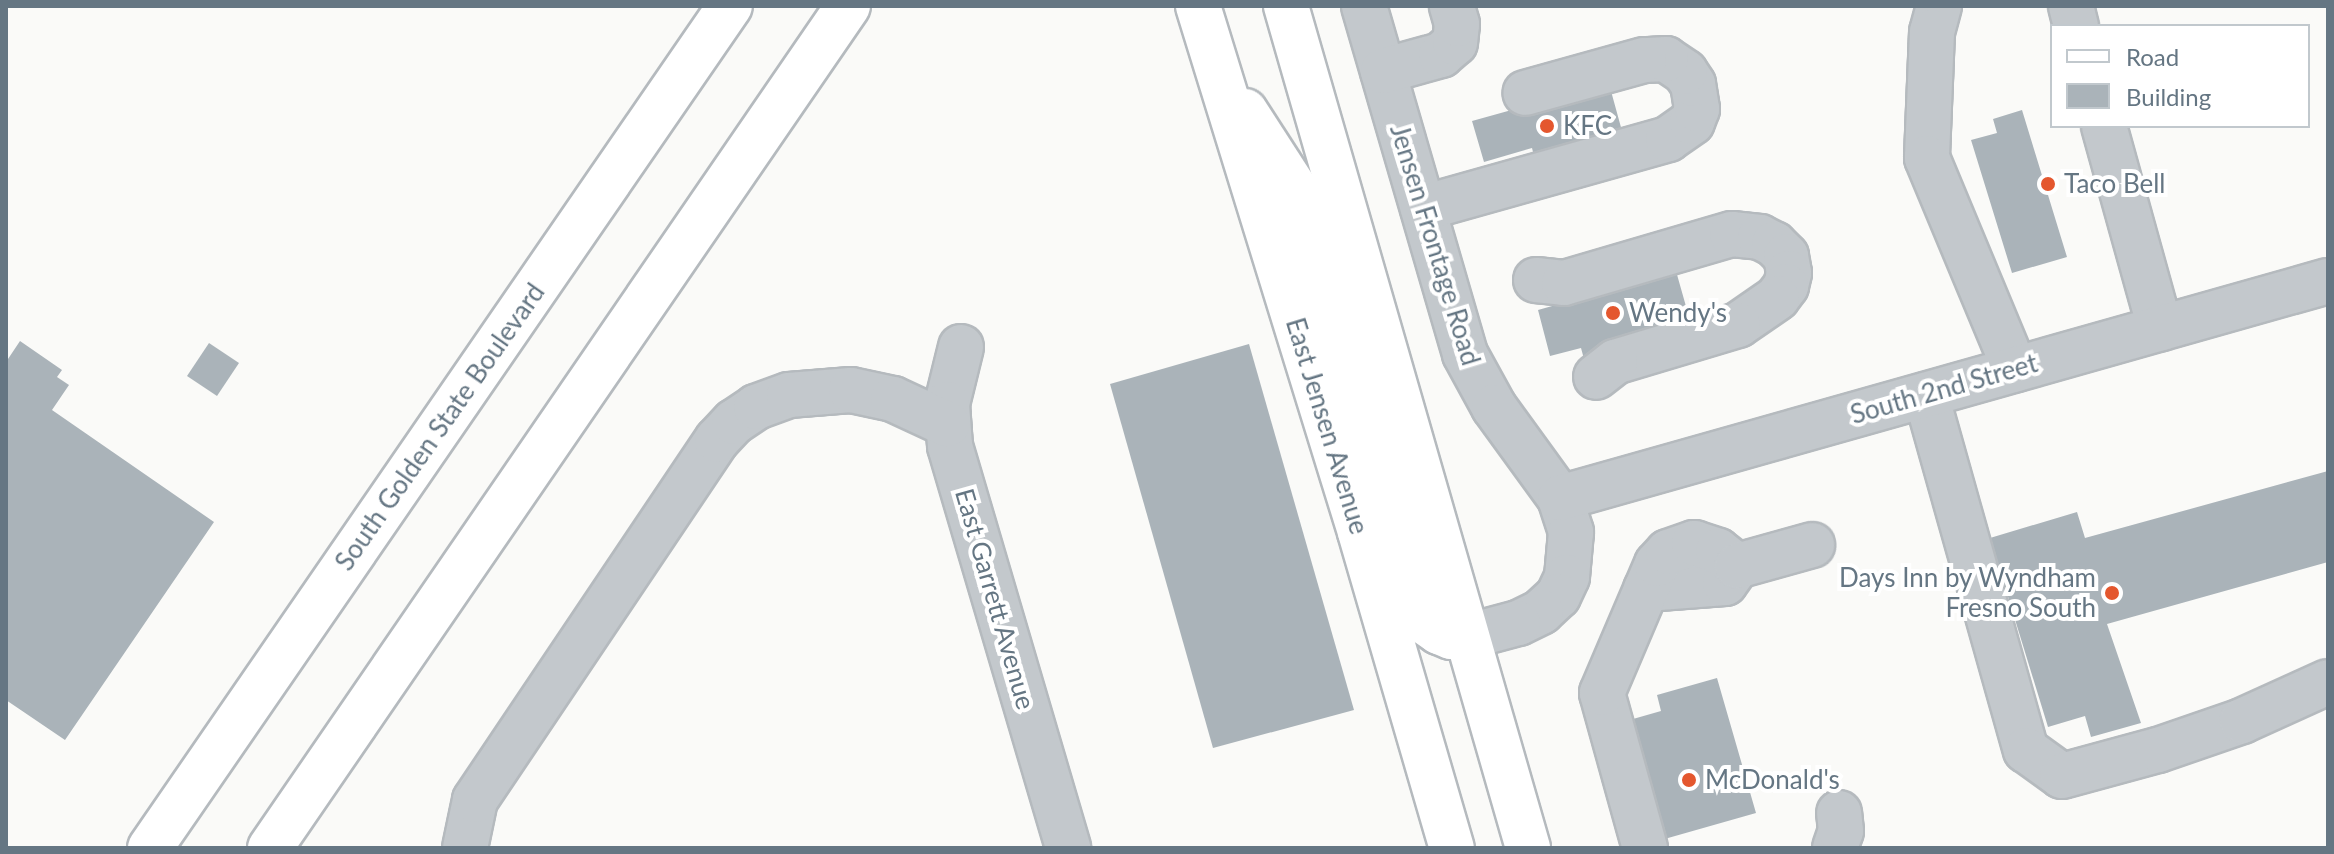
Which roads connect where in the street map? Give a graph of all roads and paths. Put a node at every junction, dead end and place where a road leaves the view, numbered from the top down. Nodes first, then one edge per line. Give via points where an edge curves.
1 (730, 6) edge
2 (1198, 6) edge
3 (1286, 6) edge
4 (1364, 6) edge
5 (1452, 6) edge
6 (1939, 6) edge
7 (847, 10) edge
8 (1216, 66) junction
9 (1383, 71) junction
10 (1525, 93) dead end
11 (2105, 128) edge
12 (1423, 208) junction
13 (1536, 280) dead end
14 (2328, 281) edge
15 (2160, 328) junction
16 (961, 347) dead end
17 (2015, 369) junction
18 (1596, 377) dead end
19 (1926, 395) junction
20 (947, 424) junction
21 (1560, 498) junction
22 (1812, 545) dead end
23 (1466, 637) junction
24 (2328, 682) edge
25 (150, 848) edge
26 (270, 848) edge
27 (465, 848) edge
28 (1068, 848) edge
29 (1452, 848) edge
30 (1528, 848) edge
31 (1645, 848) edge

1 - 25 main road, South Golden State Boulevard
2 - 8 main road, East Jensen Avenue
3 - 23 main road
4 - 9 street, Jensen Frontage Road
5 - 9 street via 1455,43 1441,55
6 - 17 street via 1932,32 1927,158
7 - 26 main road
8 - 23 main road via 1298,193 1418,607 1426,623 1439,632
8 - 29 main road, East Jensen Avenue
9 - 12 street, Jensen Frontage Road
10 - 12 street via 1644,60 1666,59 1693,84 1697,109 1692,122 1668,139
11 - 15 street
12 - 21 street, Jensen Frontage Road via 1477,381
13 - 18 street via 1564,283 1732,234 1760,237 1786,256 1786,286 1738,325 1615,362
14 - 15 street, South 2nd Street
15 - 17 street, South 2nd Street
16 - 20 street, East Garrett Avenue via 951,374
17 - 19 street, South 2nd Street
19 - 21 street, South 2nd Street
19 - 24 street via 2026,750 2062,776 2242,721
20 - 27 street via 893,399 851,390 789,395 734,422 475,800
20 - 28 street, East Garrett Avenue
21 - 23 street, Jensen Frontage Road via 1571,532 1571,555 1558,596 1518,623
22 - 31 street via 1737,566 1703,544 1680,546 1657,564 1602,693
23 - 30 main road

